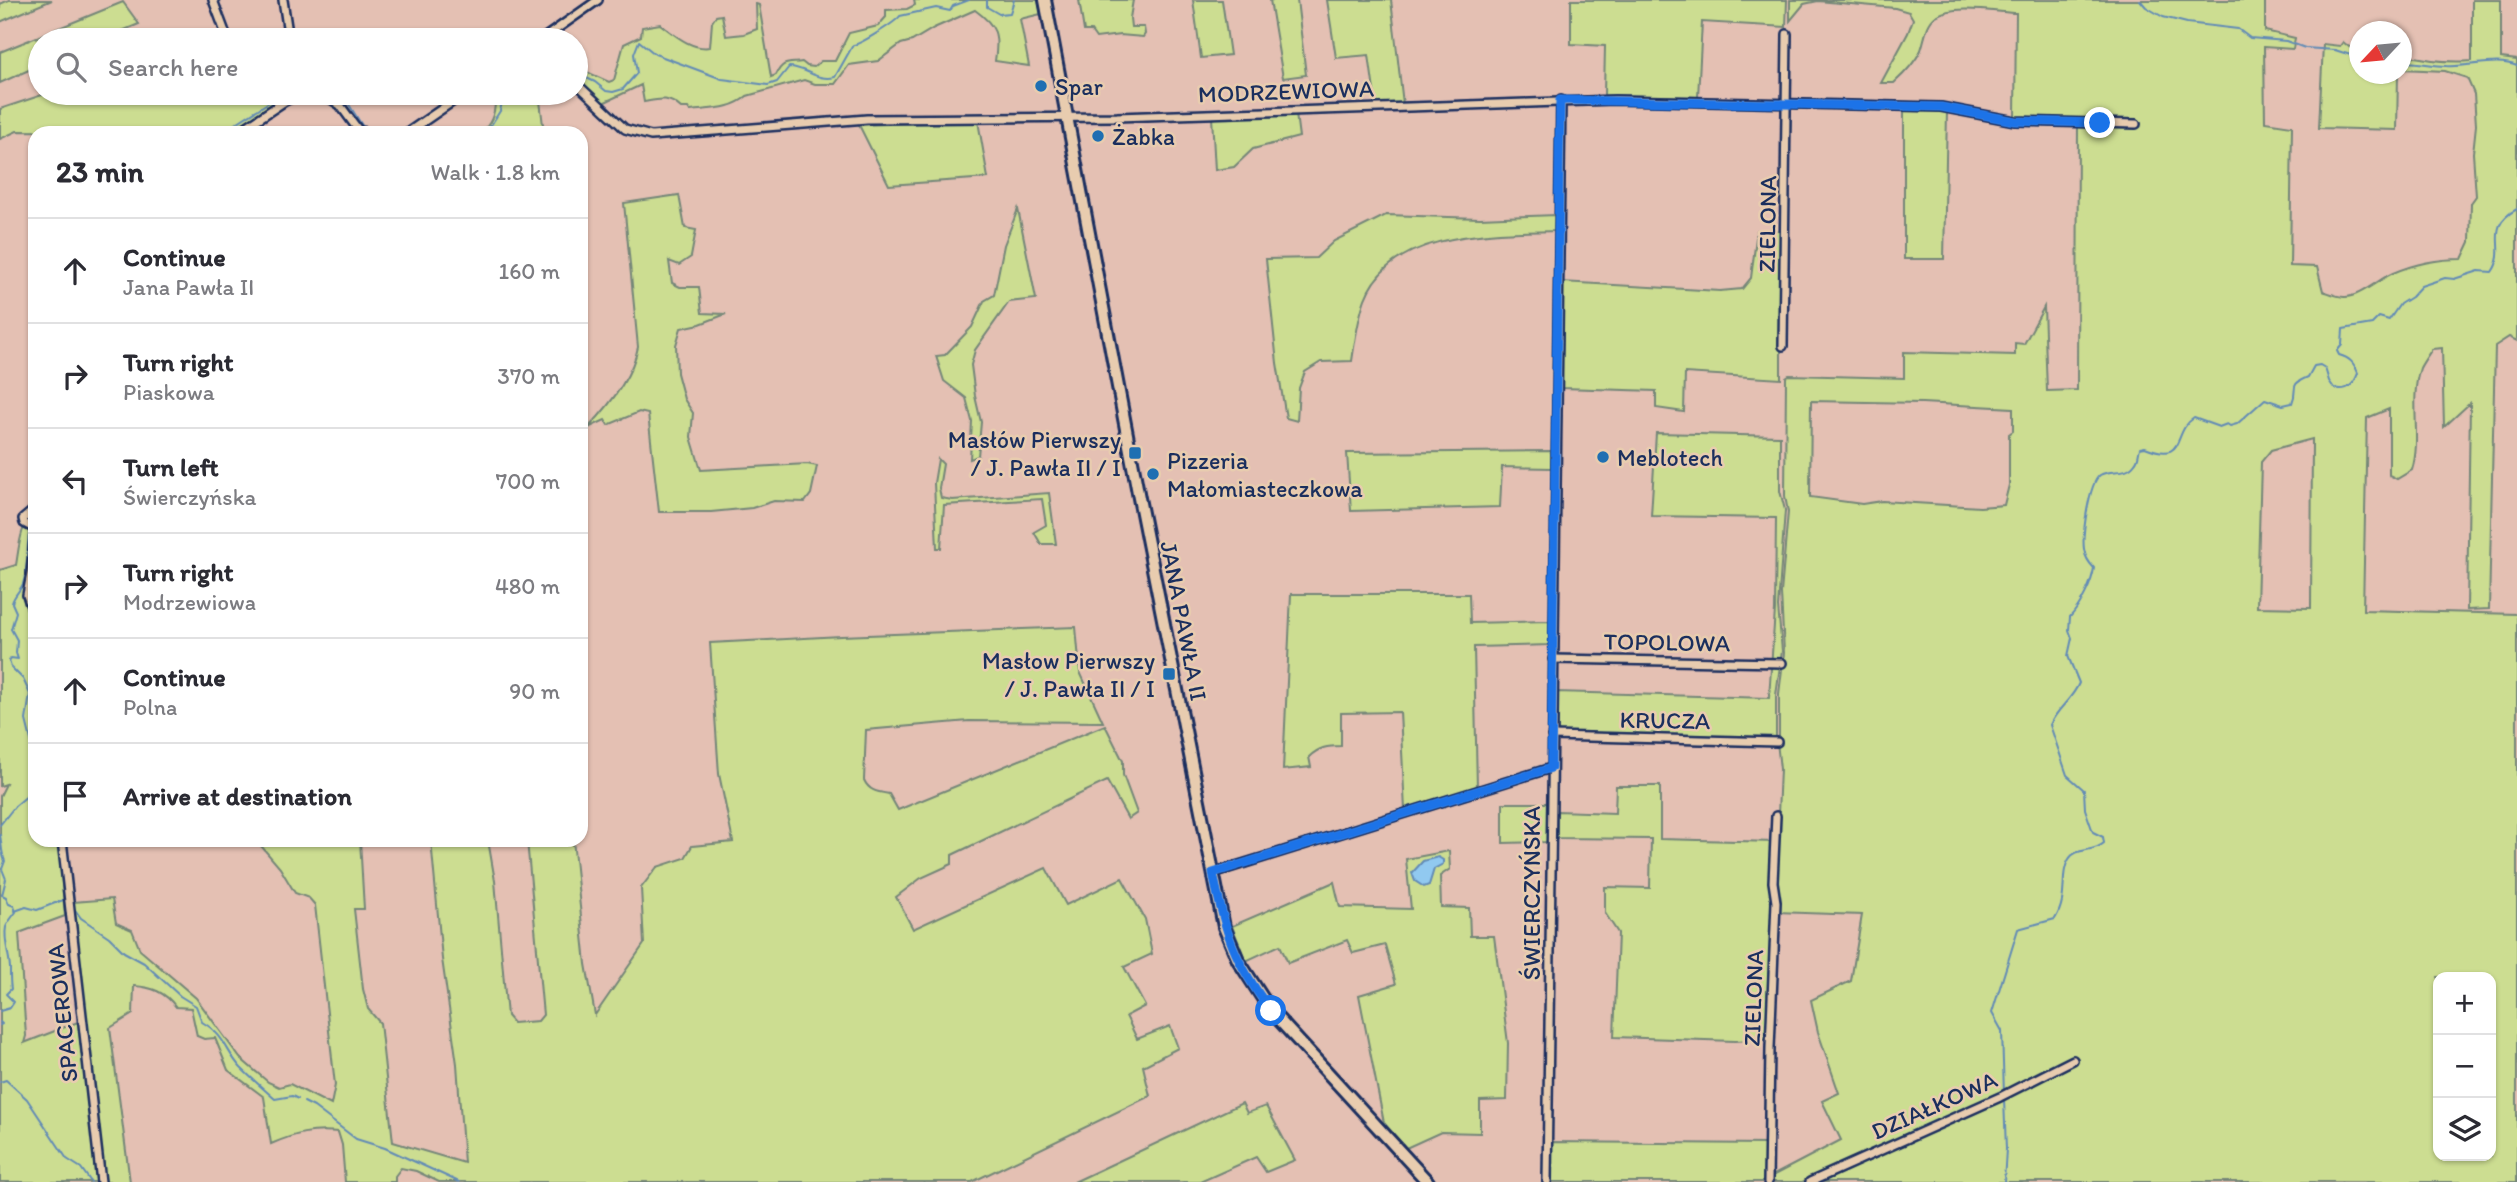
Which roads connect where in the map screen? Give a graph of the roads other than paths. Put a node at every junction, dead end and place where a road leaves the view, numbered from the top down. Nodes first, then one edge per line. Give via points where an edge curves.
1 (213, 0) edge
2 (283, 0) edge
3 (598, 0) edge
4 (1045, 1) edge
5 (224, 28) edge
6 (287, 28) edge
7 (558, 28) edge
8 (1787, 34) dead end
9 (588, 94) edge
10 (1560, 100) junction
11 (1788, 103) junction
12 (273, 105) edge
13 (340, 105) edge
14 (448, 105) edge
15 (1067, 116) junction
16 (2136, 124) dead end
17 (246, 126) edge
18 (362, 126) edge
19 (417, 126) edge
20 (1783, 346) dead end
21 (1553, 659) junction
22 (1782, 663) dead end
23 (1552, 736) junction
24 (1777, 741) dead end
25 (1551, 768) junction
26 (1776, 816) dead end
27 (63, 847) edge
28 (1213, 873) junction
29 (2073, 1060) dead end
30 (101, 1182) edge
31 (1428, 1182) edge
32 (1547, 1182) edge
33 (1768, 1182) edge
34 (1810, 1182) edge

1 - 5 street
2 - 6 street
3 - 7 street
4 - 15 main road, JANA PAWŁA II
8 - 11 street, ZIELONA
9 - 15 street, MODRZEWIOWA via 625,129 651,136 867,119
10 - 11 street, MODRZEWIOWA
10 - 15 street, MODRZEWIOWA
10 - 21 street, ŚWIERCZYŃSKA
11 - 16 street, MODRZEWIOWA via 1941,107 2015,121
11 - 20 street, ZIELONA
12 - 17 street
13 - 18 street
14 - 19 street
15 - 28 main road, JANA PAWŁA II
21 - 22 street, TOPOLOWA
21 - 23 street, ŚWIERCZYŃSKA
23 - 24 street, KRUCZA
23 - 25 street, ŚWIERCZYŃSKA
25 - 28 street
25 - 32 street, ŚWIERCZYŃSKA
26 - 33 street, ZIELONA
27 - 30 street, SPACEROWA
28 - 31 main road, JANA PAWŁA II via 1228,936 1260,997
29 - 34 street, DZIAŁKOWA

